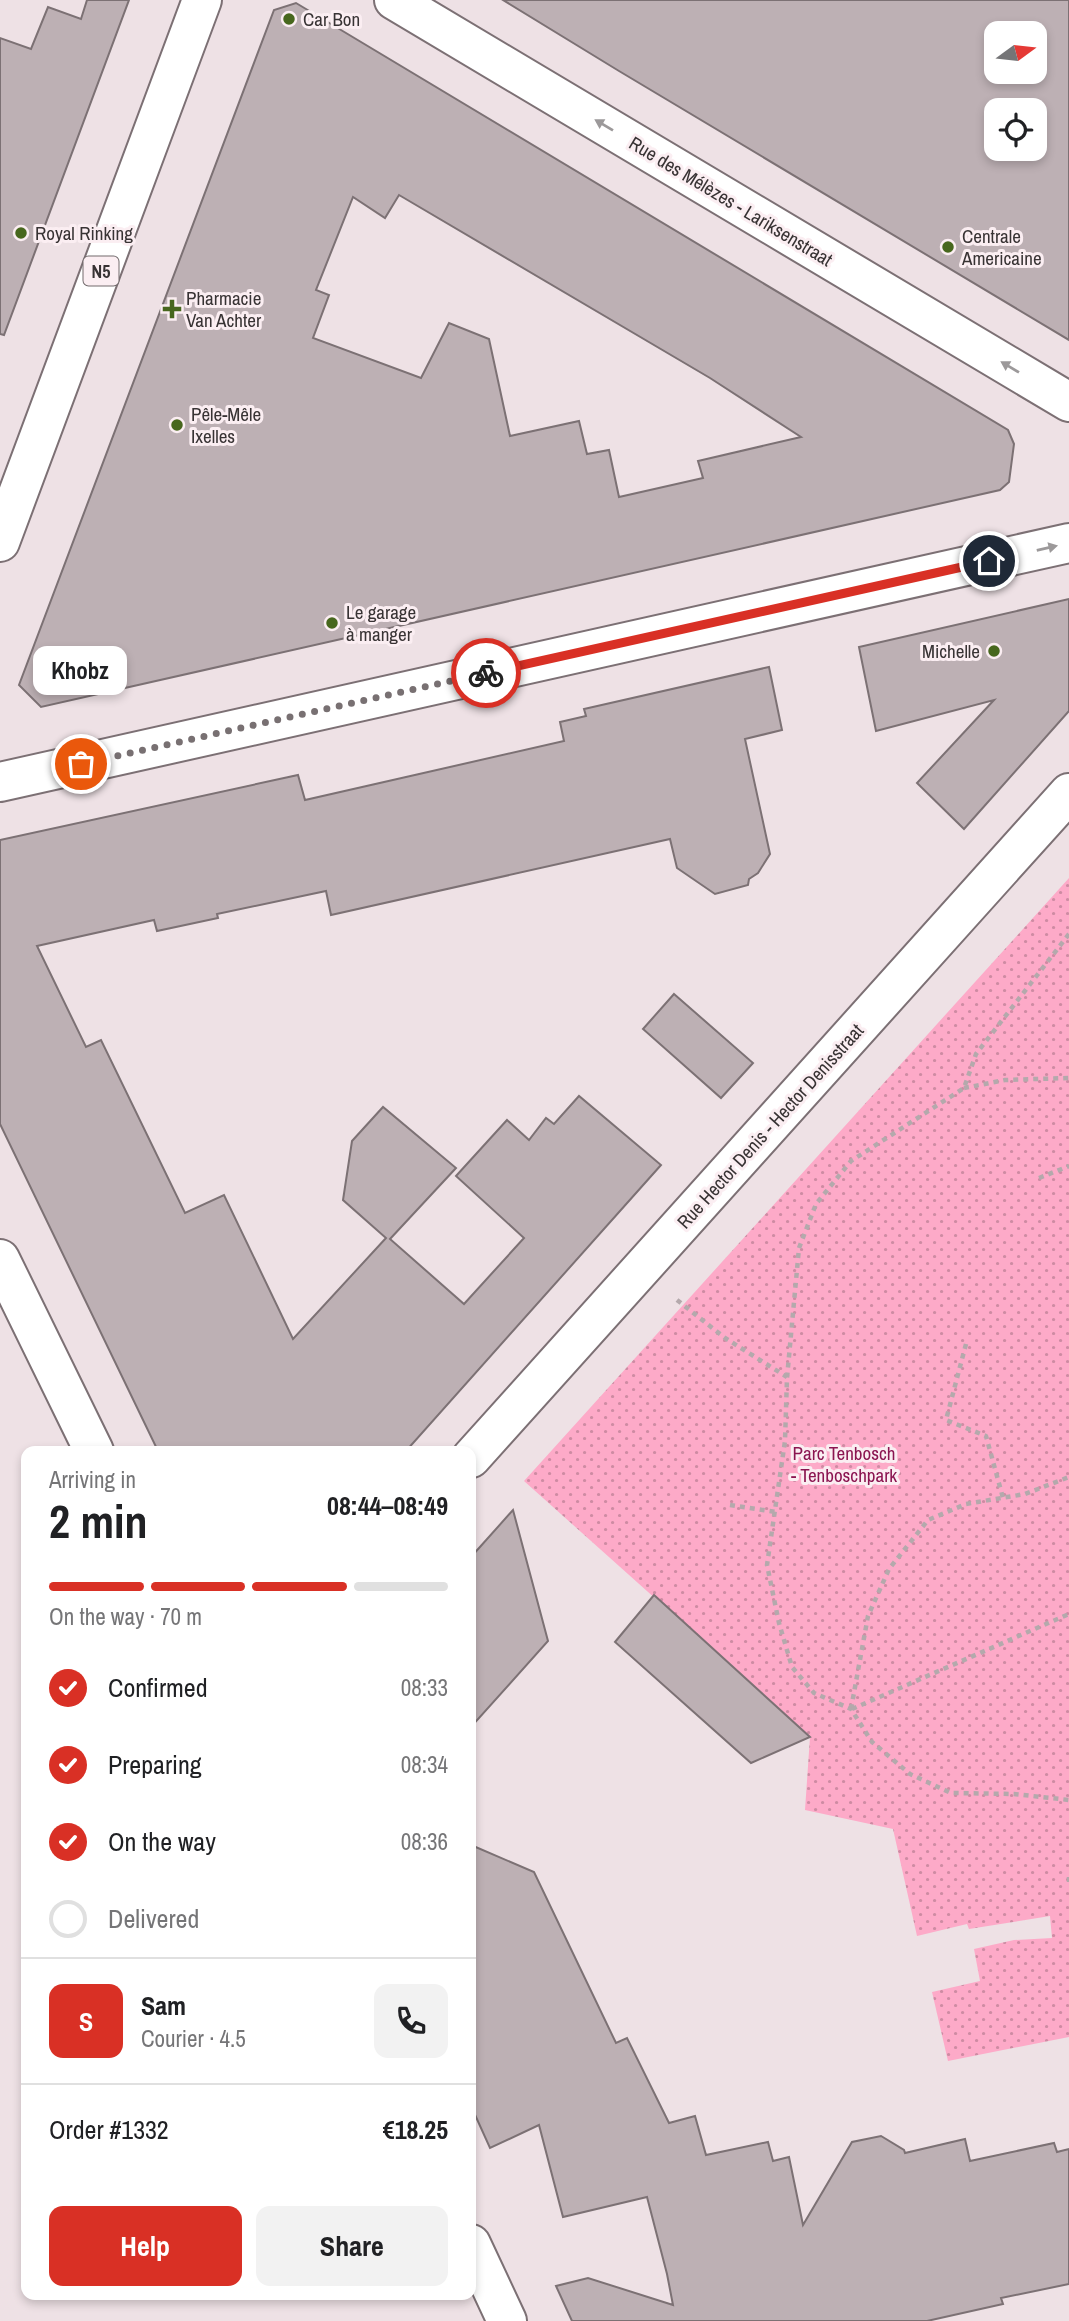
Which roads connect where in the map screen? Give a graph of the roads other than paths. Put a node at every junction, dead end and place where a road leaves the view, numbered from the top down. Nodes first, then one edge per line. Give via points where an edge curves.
1 (202, 0) edge
2 (394, 0) edge
3 (1069, 402) edge
4 (0, 542) edge
5 (1069, 543) edge
6 (0, 782) edge
7 (1069, 793) edge
8 (0, 1259) edge
9 (92, 1446) edge
10 (476, 1452) edge
11 (476, 2255) edge
12 (507, 2321) edge

1 - 4 street, N5
3 -> 2 street, Rue des Mélèzes - Lariksenstraat
6 -> 5 street
7 - 10 street, Rue Hector Denis - Hector Denisstraat
8 - 9 street
11 - 12 street

